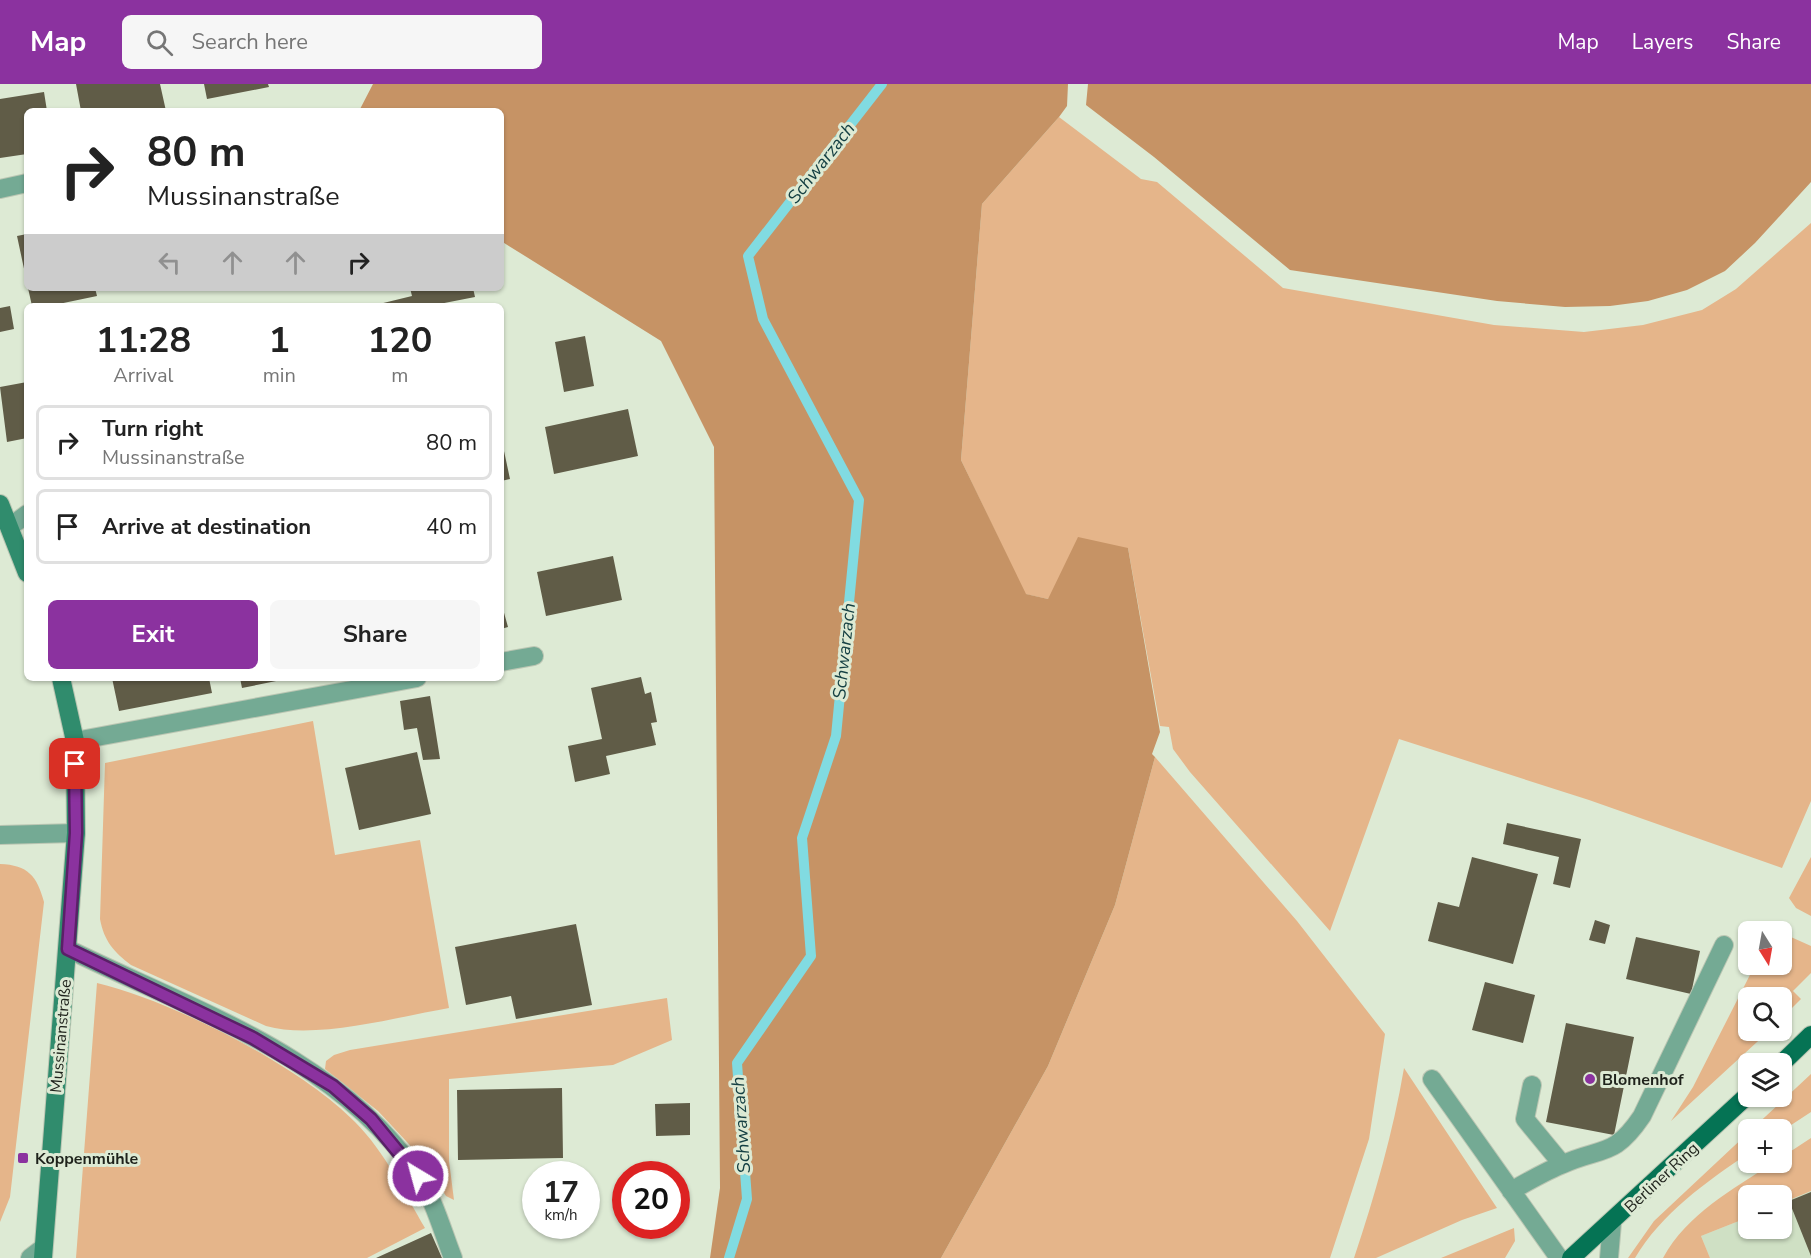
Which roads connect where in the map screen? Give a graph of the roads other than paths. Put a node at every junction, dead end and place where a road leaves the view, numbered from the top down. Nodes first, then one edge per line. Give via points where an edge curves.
1 (24, 184) edge
2 (0, 189) edge
3 (0, 504) edge
4 (24, 516) edge
5 (11, 526) junction
6 (24, 564) edge
7 (534, 656) dead end
8 (504, 661) edge
9 (62, 681) edge
10 (401, 681) edge
11 (75, 741) junction
12 (76, 833) junction
13 (0, 835) edge
14 (1724, 945) dead end
15 (68, 949) junction
16 (1811, 1035) edge
17 (1792, 1053) edge
18 (1432, 1079) dead end
19 (1532, 1085) dead end
20 (1738, 1104) edge
21 (1562, 1164) junction
22 (1511, 1191) junction
23 (1612, 1223) junction
24 (39, 1255) edge
25 (453, 1258) edge
26 (1559, 1258) edge
27 (1571, 1258) edge
28 (1609, 1258) edge

1 - 2 street
3 - 5 street
4 - 5 street
5 - 6 street
7 - 8 street
9 - 11 street, Mussinanstraße
10 - 11 street
11 - 12 street, Mussinanstraße
12 - 13 street
12 - 15 street, Mussinanstraße
14 - 21 street via 1630,1134 1612,1149
15 - 24 street, Mussinanstraße
15 - 25 street via 253,1038 333,1086 371,1119 418,1176
16 - 17 main road
18 - 22 street
19 - 21 street via 1525,1119
20 - 23 main road, Berliner Ring
21 - 22 street
22 - 26 street
23 - 27 main road, Berliner Ring
23 - 28 street

